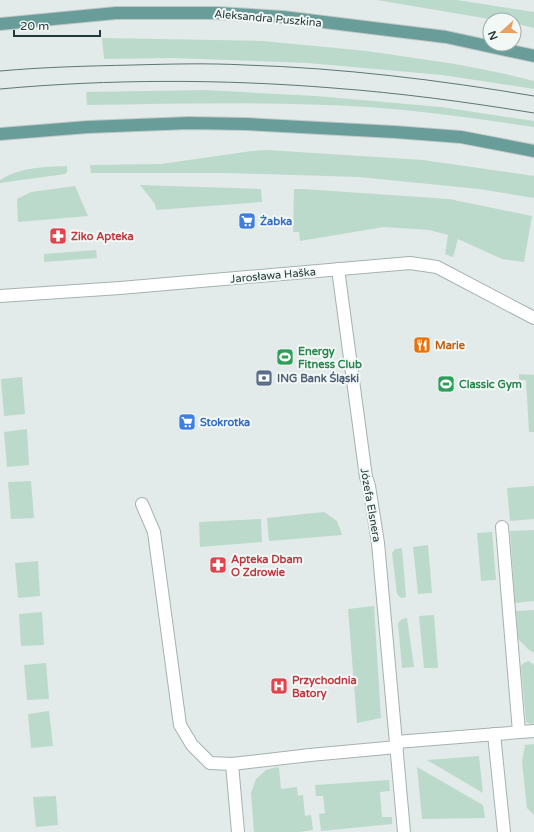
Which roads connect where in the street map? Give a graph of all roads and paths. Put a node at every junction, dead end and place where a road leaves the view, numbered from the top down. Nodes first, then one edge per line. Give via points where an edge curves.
1 (0, 24) edge
2 (534, 56) edge
3 (0, 134) edge
4 (534, 151) edge
5 (338, 269) junction
6 (0, 296) edge
7 (534, 318) edge
8 (142, 504) dead end
9 (502, 527) dead end
10 (534, 731) edge
11 (519, 732) junction
12 (494, 734) junction
13 (396, 745) junction
14 (232, 764) junction
15 (238, 832) edge
16 (404, 832) edge
17 (504, 832) edge

1 - 2 main road, Aleksandra Puszkina via 116,13 224,13 283,17 446,37
3 - 4 main road via 88,127 189,123 246,124 461,137
5 - 6 street, Jarosława Haška via 126,288
5 - 7 street, Jarosława Haška via 410,262 437,267
5 - 13 street, Józefa Elsnera via 366,477 378,543
8 - 14 street via 154,532 180,725 192,745 210,763
9 - 11 street
10 - 11 street
11 - 12 street
12 - 13 street
12 - 17 street
13 - 14 street
13 - 16 street, Józefa Elsnera
14 - 15 street

